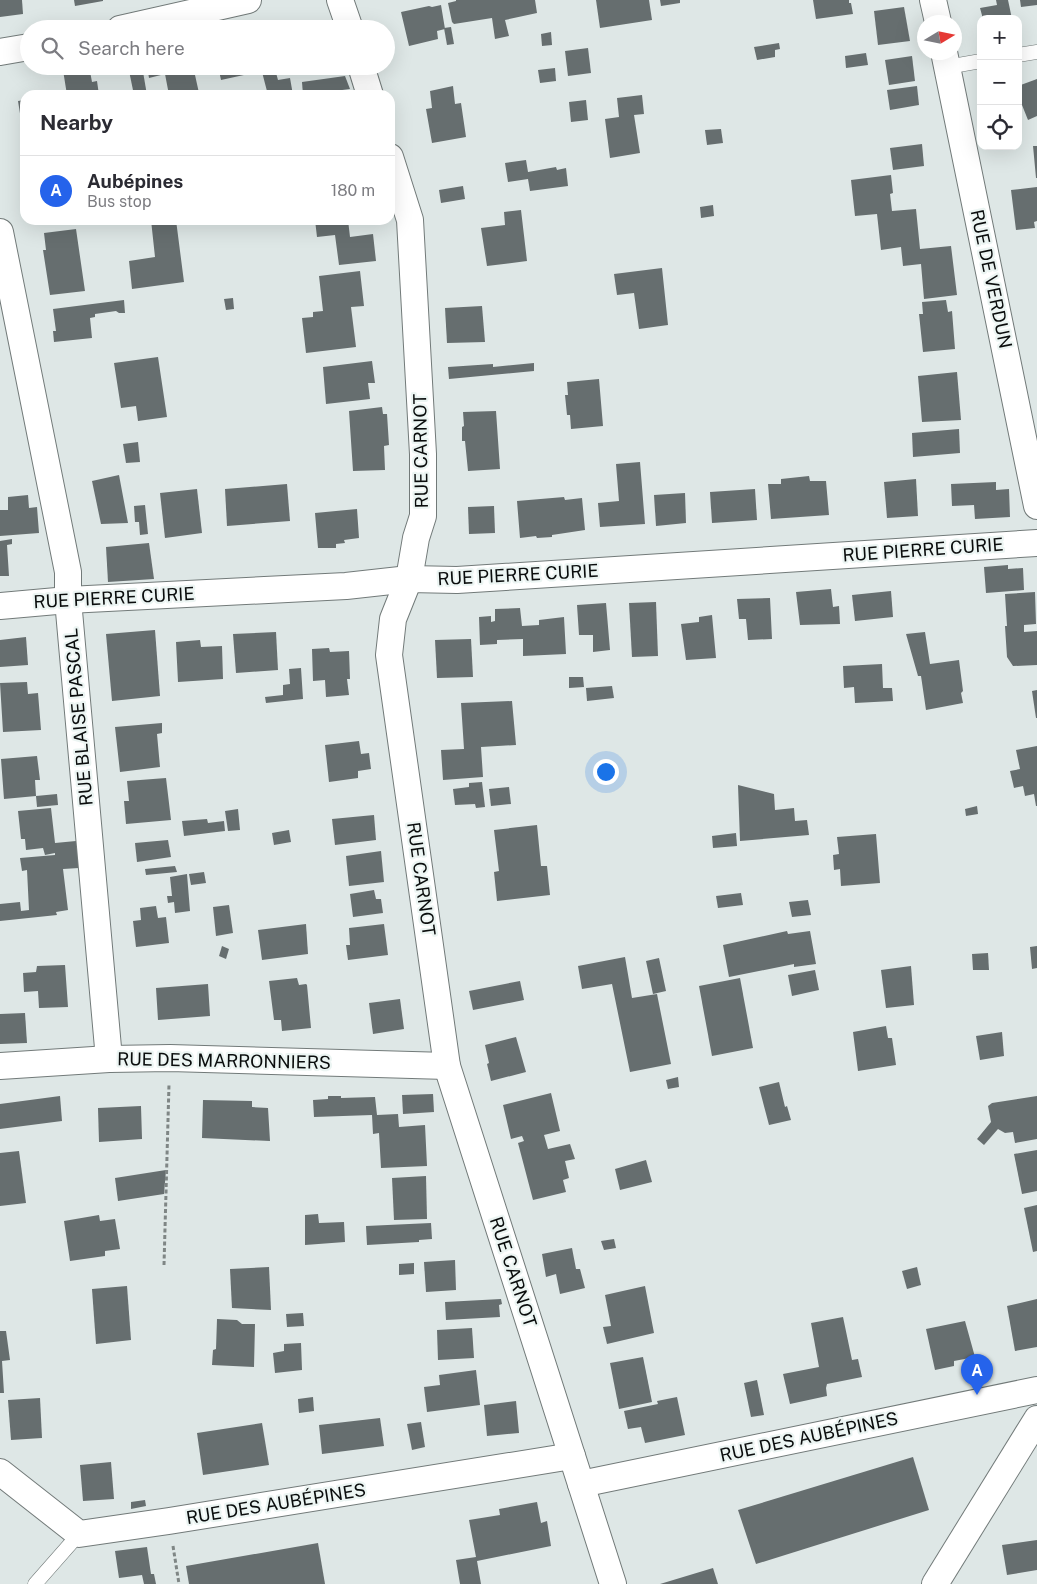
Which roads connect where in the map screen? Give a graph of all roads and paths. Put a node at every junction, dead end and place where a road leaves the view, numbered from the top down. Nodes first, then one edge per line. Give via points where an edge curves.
1 (248, 0) edge
2 (340, 0) edge
3 (934, 0) edge
4 (937, 15) edge
5 (160, 20) edge
6 (347, 20) edge
7 (20, 49) edge
8 (0, 52) edge
9 (1037, 52) edge
10 (1022, 54) edge
11 (946, 60) edge
12 (977, 62) edge
13 (364, 75) edge
14 (368, 90) edge
15 (395, 173) edge
16 (0, 232) edge
17 (1037, 506) edge
18 (1037, 543) edge
19 (409, 579) junction
20 (68, 600) junction
21 (0, 606) edge
22 (170, 1058) junction
23 (109, 1059) junction
24 (0, 1066) edge
25 (448, 1066) junction
26 (164, 1265) dead end
27 (1037, 1390) edge
28 (1037, 1420) edge
29 (572, 1456) junction
30 (0, 1472) edge
31 (581, 1484) junction
32 (168, 1521) junction
33 (79, 1534) junction
34 (35, 1584) edge
35 (179, 1584) edge
36 (613, 1584) edge
37 (935, 1584) edge

1 - 5 street
2 - 6 street
3 - 4 street
7 - 8 street
9 - 10 lane
11 - 12 lane
11 - 17 street, RUE DE VERDUN
13 - 14 street
15 - 19 street, RUE CARNOT via 410,220 423,454 423,516
16 - 20 street, RUE BLAISE PASCAL via 68,572
18 - 19 street, RUE PIERRE CURIE via 457,580
19 - 20 street, RUE PIERRE CURIE
19 - 25 street, RUE CARNOT via 393,620 389,655
20 - 21 street, RUE PIERRE CURIE
20 - 23 street, RUE BLAISE PASCAL
22 - 23 street, RUE DES MARRONNIERS
22 - 25 street, RUE DES MARRONNIERS
22 - 26 path
23 - 24 street, RUE DES MARRONNIERS
25 - 29 street, RUE CARNOT
27 - 31 street, RUE DES AUBÉPINES
28 - 37 street
29 - 31 street, RUE CARNOT
29 - 32 street, RUE DES AUBÉPINES
30 - 33 street
31 - 36 street, RUE CARNOT
32 - 33 street, RUE DES AUBÉPINES
32 - 35 path
33 - 34 lane

